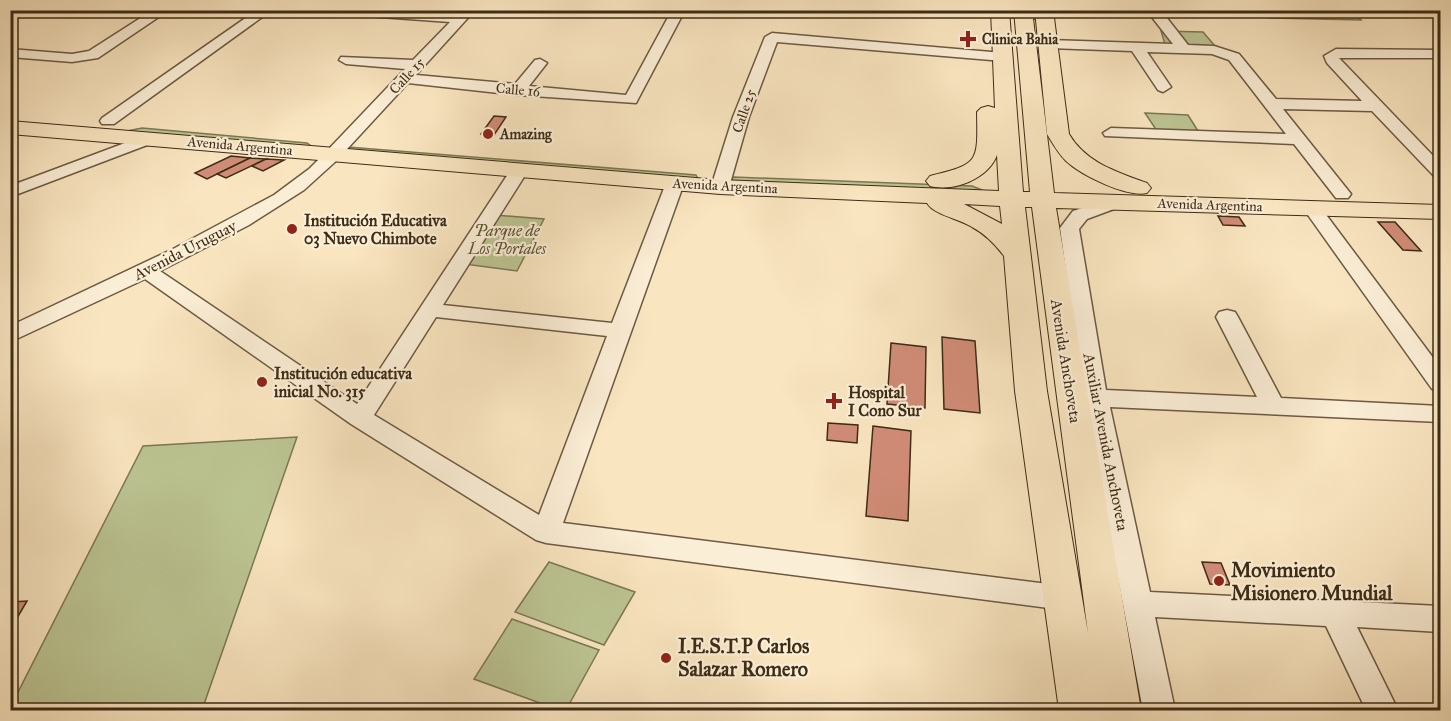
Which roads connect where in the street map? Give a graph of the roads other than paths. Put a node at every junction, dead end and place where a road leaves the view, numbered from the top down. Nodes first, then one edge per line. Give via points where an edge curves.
1 (163, 10) edge
2 (266, 10) edge
3 (338, 10) edge
4 (679, 10) edge
5 (964, 10) edge
6 (993, 11) edge
7 (1034, 13) edge
8 (465, 15) edge
9 (1158, 16) dead end
10 (1049, 44) junction
11 (1136, 46) junction
12 (1183, 48) junction
13 (10, 53) edge
14 (1440, 54) edge
15 (995, 56) junction
16 (346, 60) dead end
17 (540, 63) dead end
18 (416, 65) junction
19 (405, 78) junction
20 (1163, 87) dead end
21 (518, 90) junction
22 (1270, 104) junction
23 (1376, 106) junction
24 (10, 113) edge
25 (108, 122) junction
26 (10, 127) edge
27 (1111, 133) dead end
28 (149, 139) junction
29 (1299, 139) junction
30 (340, 148) junction
31 (520, 170) junction
32 (1440, 172) edge
33 (723, 180) junction
34 (675, 183) junction
35 (929, 188) junction
36 (1139, 188) junction
37 (10, 192) edge
38 (1026, 192) junction
39 (1341, 194) junction
40 (1440, 198) edge
41 (1116, 202) junction
42 (1312, 208) junction
43 (1440, 212) edge
44 (1017, 254) junction
45 (147, 271) junction
46 (429, 310) junction
47 (1227, 317) dead end
48 (620, 331) junction
49 (10, 335) edge
50 (1440, 383) edge
51 (1095, 398) junction
52 (1272, 406) junction
53 (1440, 414) edge
54 (360, 418) junction
55 (546, 532) junction
56 (1064, 598) junction
57 (1137, 604) junction
58 (1335, 614) junction
59 (1440, 619) edge
60 (1080, 711) edge
61 (1120, 711) edge
62 (1159, 711) edge
63 (1382, 711) edge

1 - 13 street via 93,55 72,58
2 - 25 street
3 - 8 street
4 - 21 street, Calle 16 via 631,100
5 - 6 street
6 - 7 street
6 - 15 main road
7 - 10 main road
7 - 38 main road, Avenida Anchoveta
8 - 18 street, Calle 15
9 - 12 street
10 - 11 street
10 - 36 main road via 1058,134 1065,148 1091,168
11 - 12 street
11 - 20 street
12 - 22 street via 1214,50 1234,57
14 - 23 street via 1341,52 1330,56
15 - 33 street, Calle 25 via 772,37 741,117
15 - 35 main road via 989,148 980,169
15 - 38 main road, Avenida Anchoveta
16 - 18 street
17 - 21 street
18 - 19 street, Calle 15
19 - 21 street, Calle 16
19 - 30 street, Calle 15
22 - 23 street
22 - 29 street
23 - 32 street
24 - 25 main road, Avenida Argentina
25 - 30 main road, Avenida Argentina
26 - 28 main road, Avenida Argentina
27 - 29 street
28 - 30 main road, Avenida Argentina
28 - 37 street
29 - 39 street
30 - 31 main road, Avenida Argentina
30 - 33 main road, Avenida Argentina
30 - 45 street, Avenida Uruguay via 278,202
31 - 34 main road, Avenida Argentina
31 - 46 street
33 - 34 main road, Avenida Argentina
33 - 35 main road, Avenida Argentina
34 - 48 street
35 - 38 main road, Avenida Argentina
35 - 44 main road via 1002,234
36 - 38 main road, Avenida Argentina
36 - 39 main road, Avenida Argentina
38 - 41 main road, Avenida Argentina
38 - 44 main road, Avenida Anchoveta
38 - 61 main road, Avenida Anchoveta
39 - 40 main road, Avenida Argentina
41 - 42 main road, Avenida Argentina
41 - 51 street, Auxiliar Avenida Anchoveta via 1080,215 1069,228
42 - 43 main road, Avenida Argentina
42 - 50 street
44 - 56 main road, Avenida Anchoveta via 1031,391
45 - 49 street, Avenida Uruguay
45 - 54 street
46 - 48 street
46 - 54 street
47 - 52 street
48 - 55 street
51 - 52 street
51 - 57 street, Auxiliar Avenida Anchoveta
52 - 53 street
54 - 55 street
55 - 56 street
56 - 60 main road, Avenida Anchoveta
57 - 58 street
57 - 62 street, Auxiliar Avenida Anchoveta
58 - 59 street
58 - 63 street

